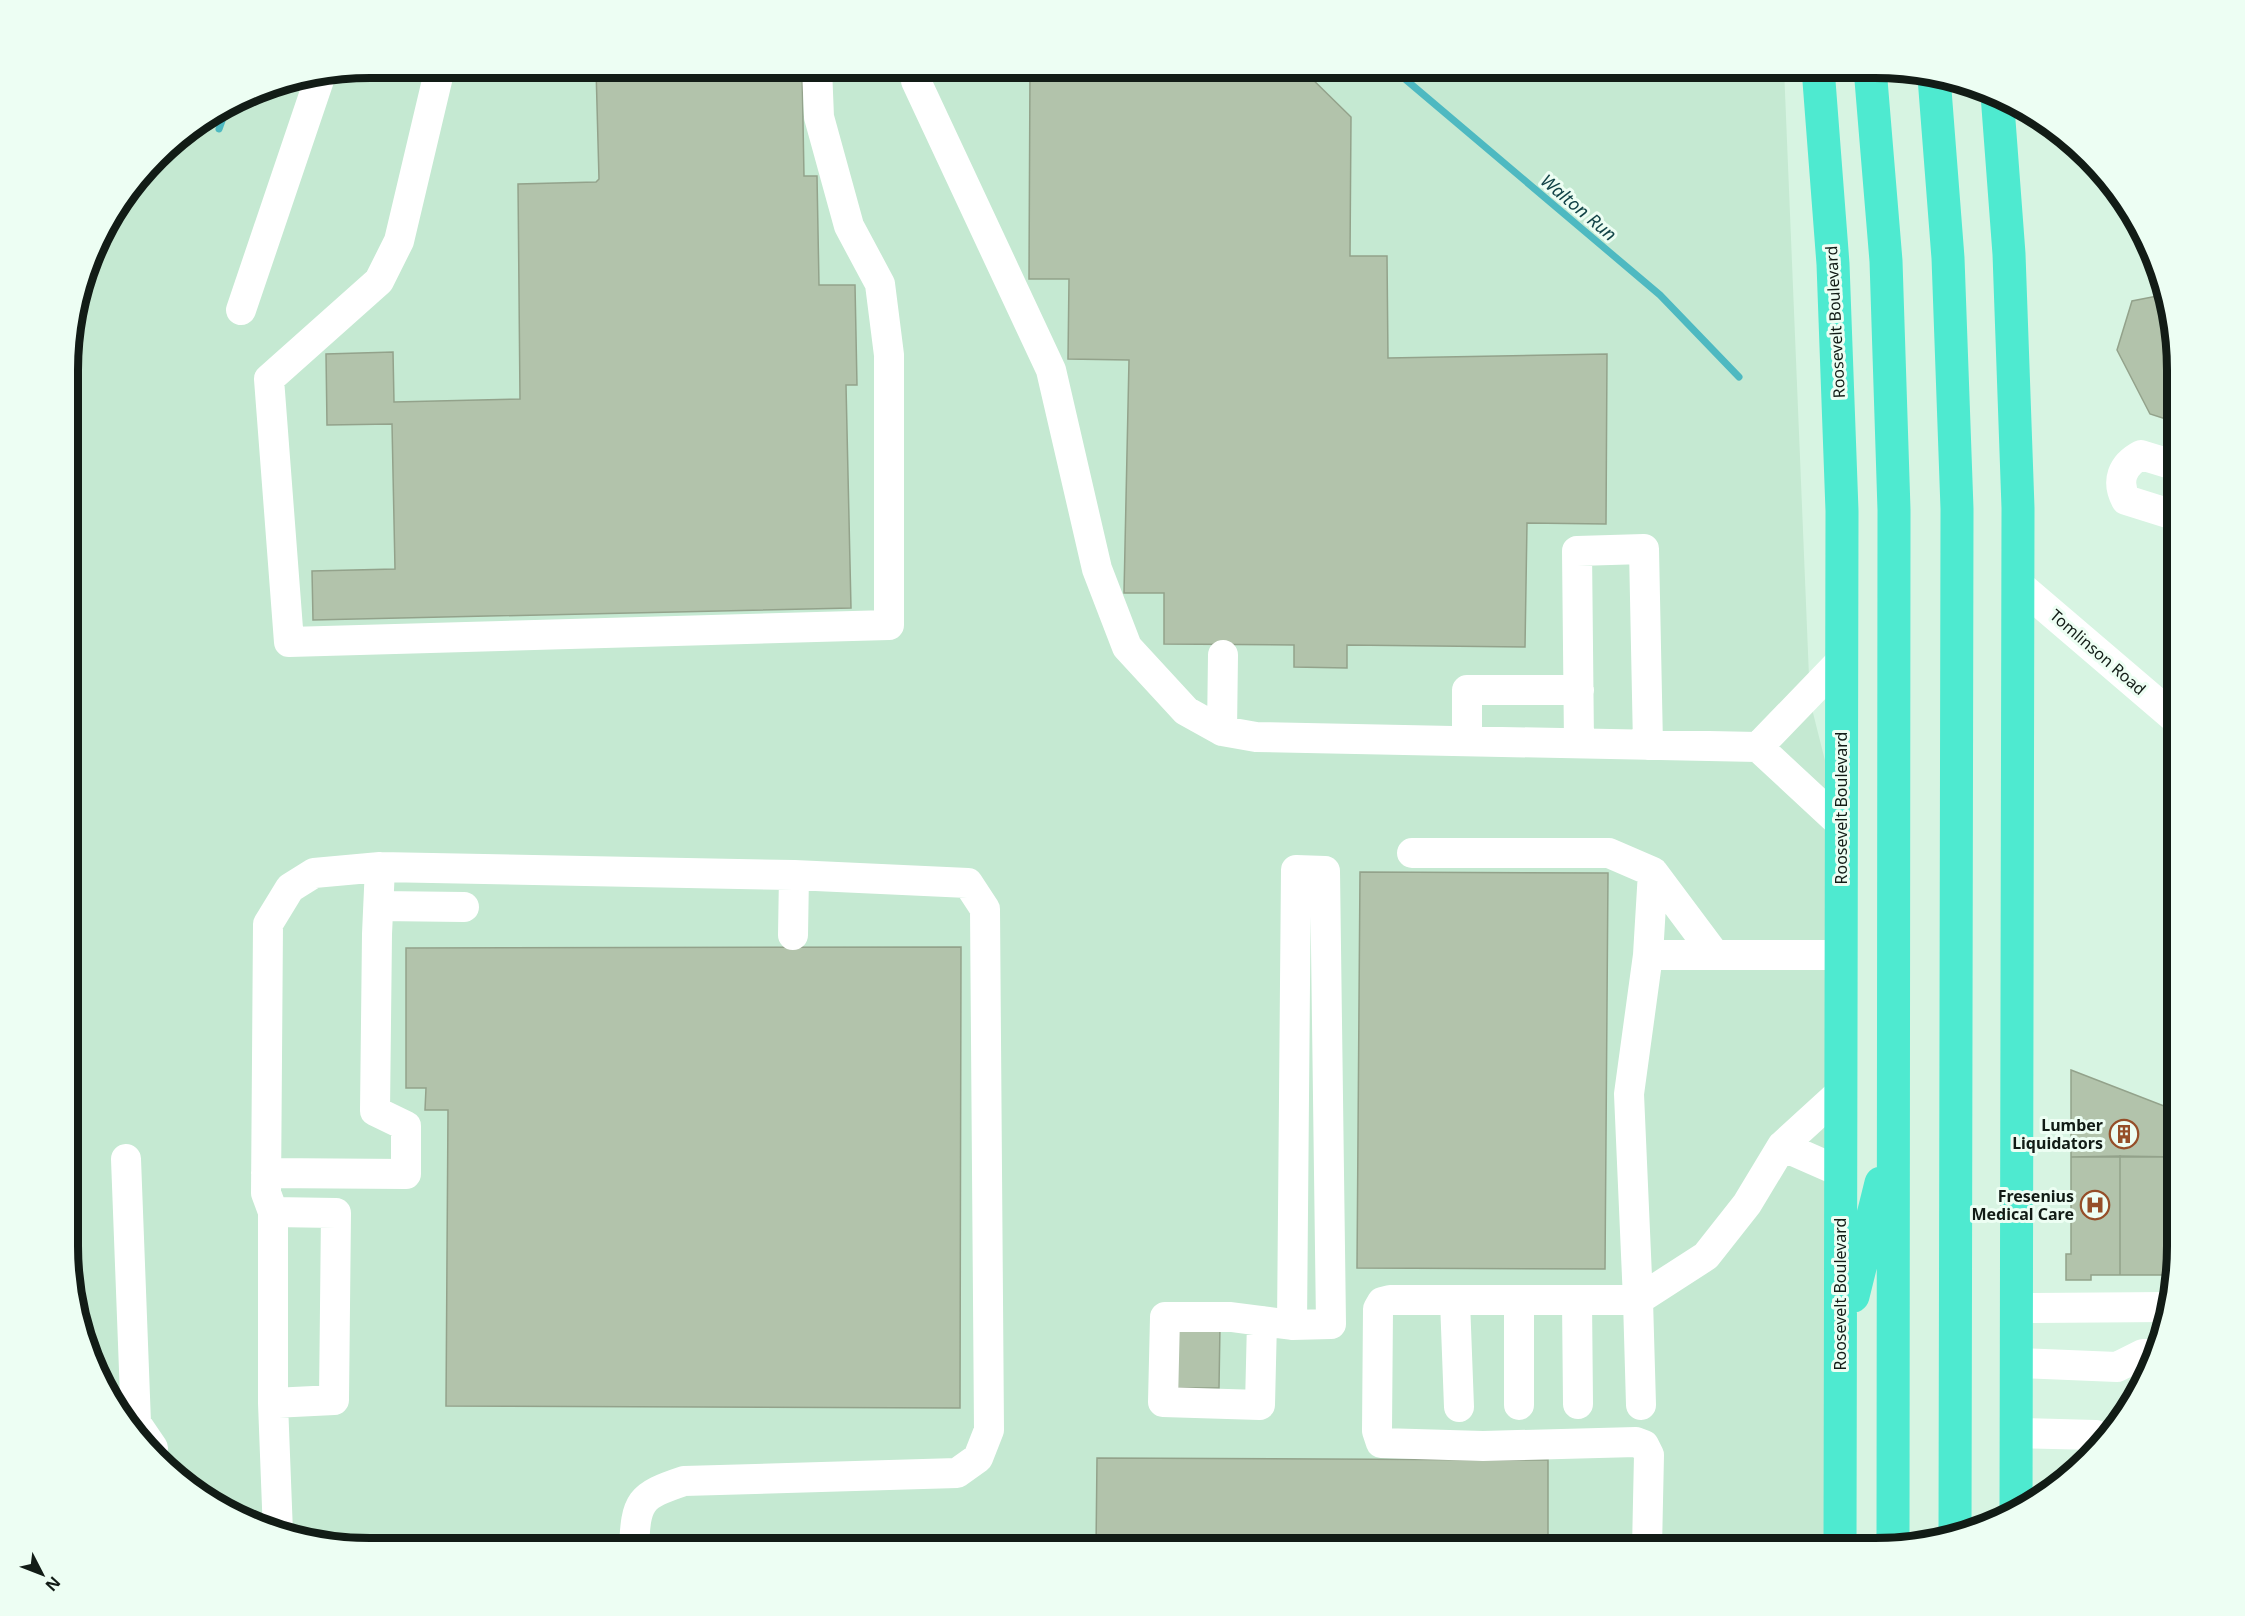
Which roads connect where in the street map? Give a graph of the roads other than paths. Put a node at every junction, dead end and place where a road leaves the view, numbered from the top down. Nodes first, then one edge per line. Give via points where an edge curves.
1 (438, 78) edge
2 (818, 78) edge
3 (916, 78) edge
4 (1819, 78) edge
5 (1871, 78) edge
6 (318, 83) edge
7 (1935, 85) edge
8 (1998, 105) edge
9 (241, 310) dead end
10 (2167, 463) edge
11 (2167, 513) edge
12 (2018, 584) junction
13 (1223, 655) dead end
14 (1842, 660) junction
15 (1579, 690) junction
16 (2167, 711) edge
17 (1222, 731) junction
18 (1467, 741) junction
19 (1580, 743) junction
20 (1648, 745) junction
21 (1758, 747) junction
22 (1841, 824) junction
23 (1412, 853) dead end
24 (380, 867) junction
25 (1653, 872) junction
26 (794, 875) junction
27 (380, 906) junction
28 (464, 907) dead end
29 (793, 935) dead end
30 (1648, 955) junction
31 (1715, 955) junction
32 (1841, 956) junction
33 (1841, 1092) junction
34 (1893, 1135) junction
35 (1782, 1146) junction
36 (126, 1159) dead end
37 (1841, 1172) junction
38 (266, 1173) junction
39 (273, 1212) junction
40 (1577, 1300) junction
41 (1638, 1300) junction
42 (1455, 1301) junction
43 (1519, 1301) junction
44 (2160, 1307) edge
45 (2017, 1308) junction
46 (1262, 1321) dead end
47 (1292, 1325) junction
48 (1840, 1345) junction
49 (2147, 1354) edge
50 (2017, 1364) junction
51 (273, 1403) junction
52 (1578, 1404) dead end
53 (1519, 1405) dead end
54 (1641, 1405) dead end
55 (1459, 1407) dead end
56 (136, 1421) edge
57 (2017, 1433) junction
58 (2098, 1436) edge
59 (2016, 1502) edge
60 (278, 1523) edge
61 (1955, 1527) edge
62 (1893, 1537) edge
63 (635, 1538) edge
64 (1647, 1538) edge
65 (1840, 1538) edge

1 - 2 street via 399,241 379,280 268,378 289,642 889,625 889,355 880,284 849,226 819,117
3 - 17 street via 1051,370 1097,569 1127,647 1186,711
4 - 14 highway, Roosevelt Boulevard via 1838,374
5 - 34 highway via 1886,261 1894,510
6 - 9 street
7 - 61 highway via 1948,258 1957,509
8 - 12 highway via 2015,378
10 - 11 street via 2140,455 2126,465 2120,483 2126,500
12 - 16 street, Tomlinson Road
12 - 45 highway
13 - 17 street
14 - 21 street
14 - 22 highway, Roosevelt Boulevard
15 - 18 street via 1467,690
15 - 19 street
15 - 20 street via 1577,551 1644,549
17 - 18 street via 1256,737
18 - 19 street
19 - 20 street
20 - 21 street
21 - 22 street
22 - 32 highway, Roosevelt Boulevard
23 - 25 street via 1609,853
24 - 26 street
24 - 27 street
24 - 38 street via 314,873 290,888 268,924
25 - 30 street
25 - 31 street
26 - 29 street
26 - 63 street via 968,883 985,909 989,1430 978,1458 957,1473 684,1481 653,1491 636,1514
27 - 28 street
27 - 38 street via 376,934 375,1111 406,1126 406,1174
30 - 31 street
30 - 41 street via 1629,1094
31 - 32 street
32 - 33 highway, Roosevelt Boulevard
33 - 35 street
33 - 37 highway, Roosevelt Boulevard
34 - 48 highway
34 - 62 highway
35 - 37 street
35 - 41 street via 1747,1204 1707,1256
36 - 56 street
37 - 48 highway, Roosevelt Boulevard
38 - 39 street via 266,1193
39 - 51 street
39 - 51 street via 336,1213 334,1400
40 - 41 street
40 - 43 street
40 - 52 street
41 - 54 street
42 - 43 street
42 - 55 street
42 - 64 street via 1390,1300 1382,1302 1378,1309 1377,1431 1381,1443 1483,1446 1636,1442 1644,1445 1649,1455
43 - 53 street
44 - 45 street
45 - 50 highway
46 - 47 street
47 - 47 street via 1331,1324 1325,871 1296,870
48 - 65 highway, Roosevelt Boulevard
49 - 50 street via 2117,1367
50 - 57 highway
51 - 60 street
57 - 58 street
57 - 59 highway

